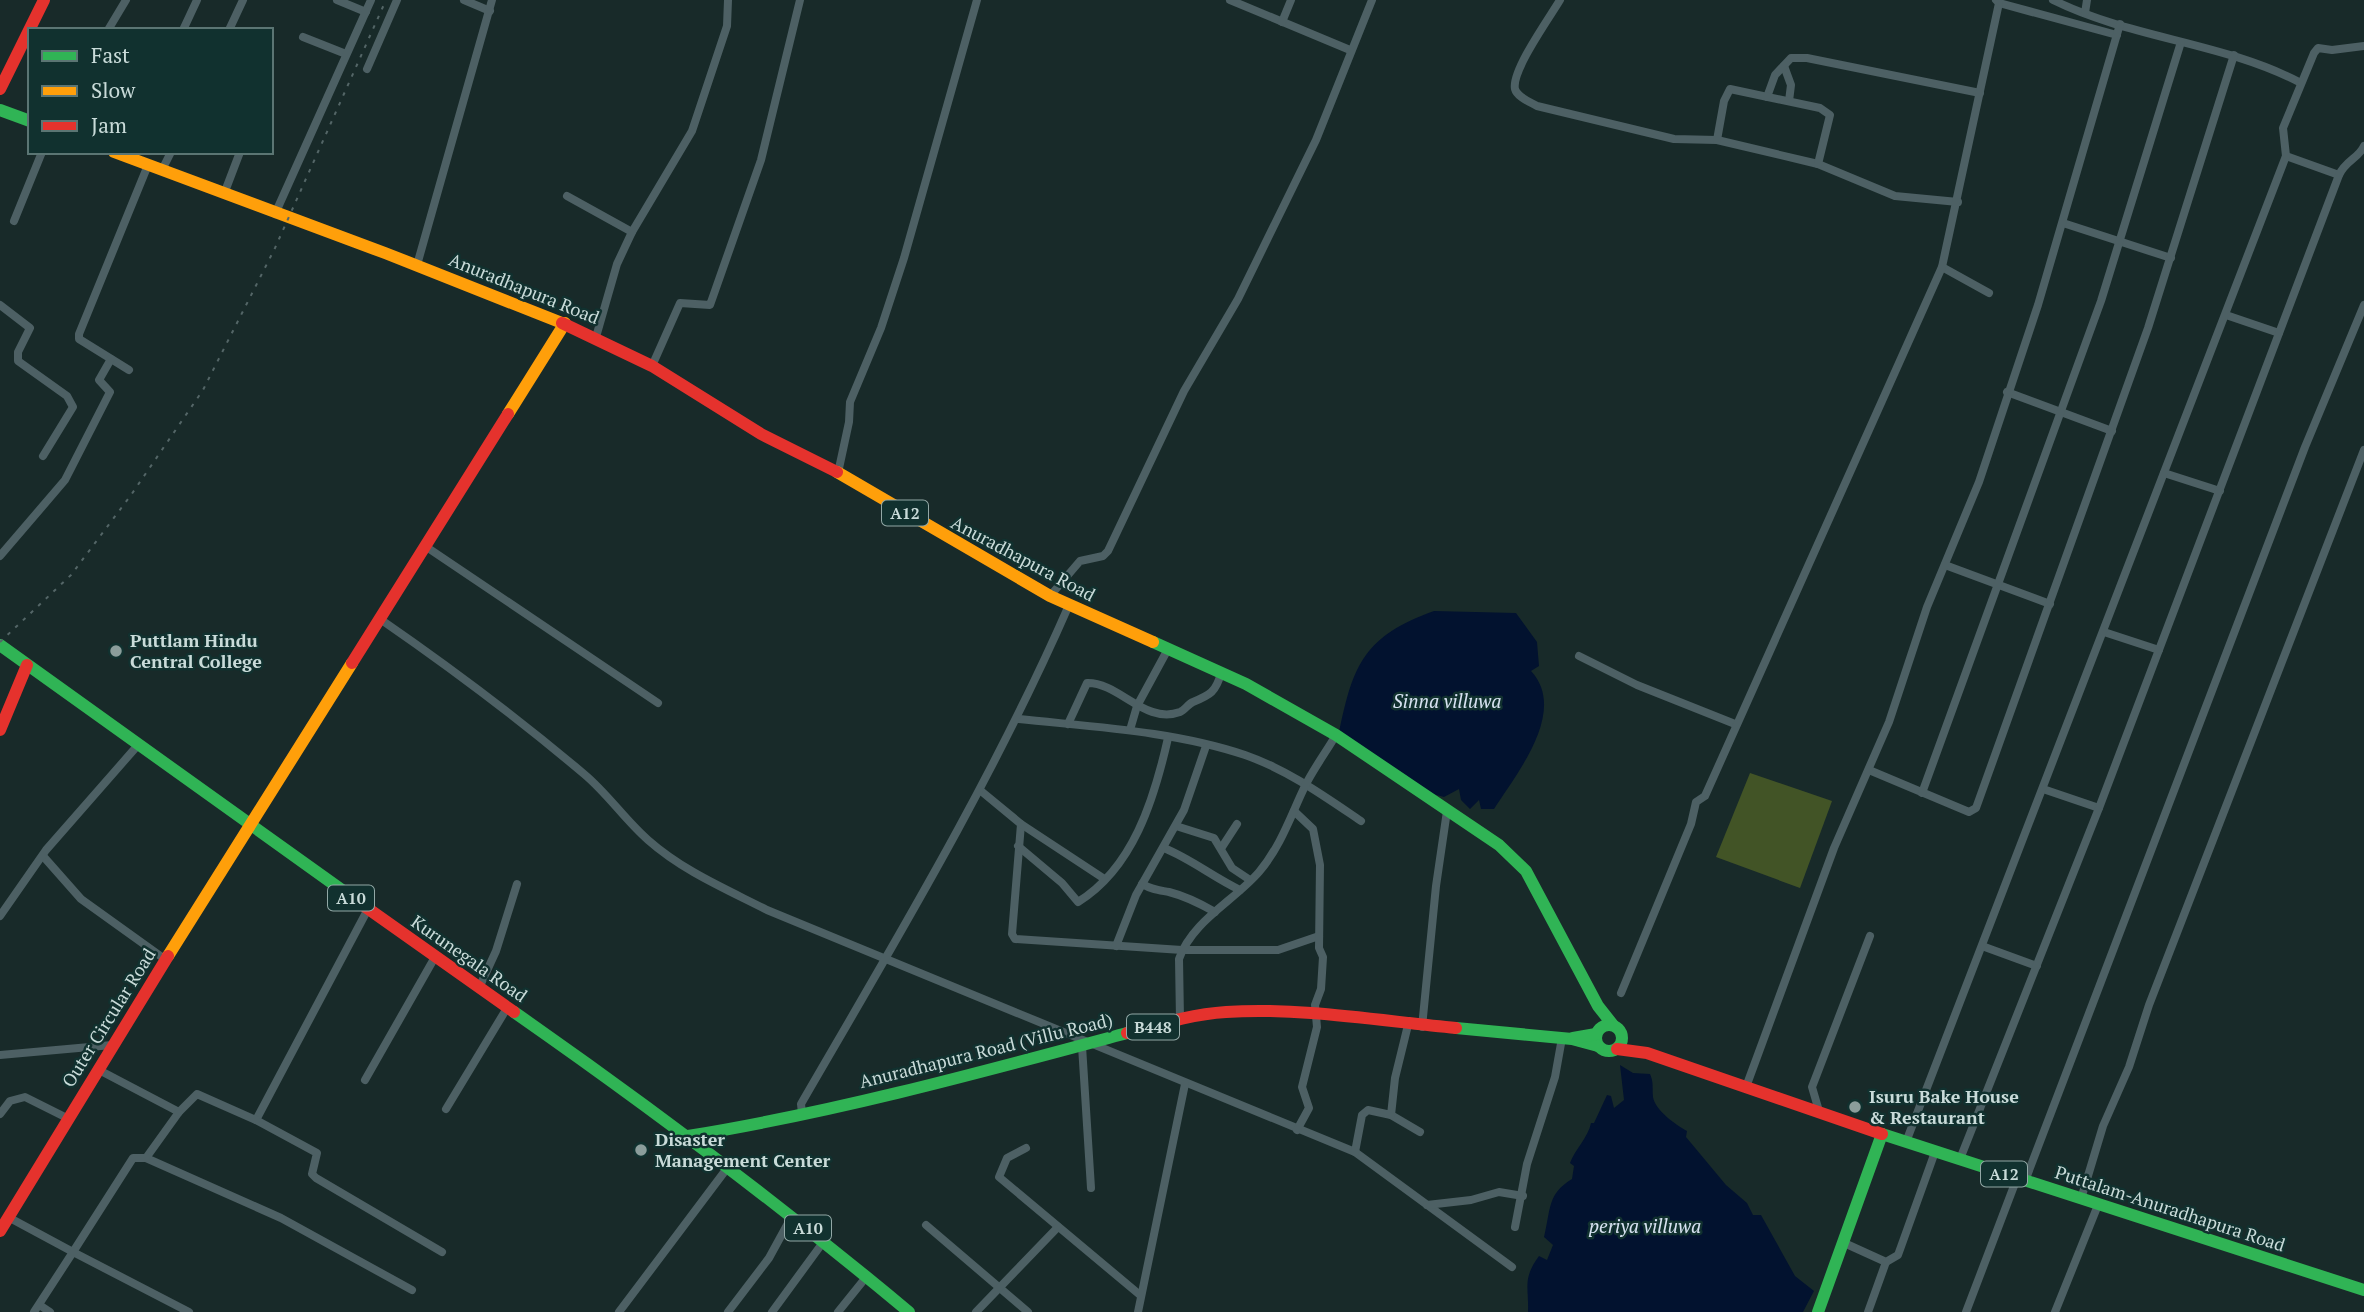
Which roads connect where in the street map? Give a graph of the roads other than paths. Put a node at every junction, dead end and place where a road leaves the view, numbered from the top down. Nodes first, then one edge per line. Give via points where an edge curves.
1 (44, 0) edge
2 (126, 0) edge
3 (197, 0) edge
4 (243, 0) edge
5 (337, 0) edge
6 (371, 0) edge
7 (397, 0) edge
8 (464, 0) edge
9 (492, 0) edge
10 (728, 0) edge
11 (800, 0) edge
12 (977, 0) edge
13 (1230, 0) edge
14 (1291, 0) edge
15 (1372, 0) edge
16 (1560, 0) edge
17 (2087, 0) edge
18 (1997, 1) edge
19 (2057, 1) edge
20 (489, 11) junction
21 (366, 12) junction
22 (2085, 13) junction
23 (1282, 22) junction
24 (2120, 24) junction
25 (30, 28) edge
26 (109, 28) edge
27 (184, 28) edge
28 (230, 28) edge
29 (28, 32) edge
30 (2117, 35) junction
31 (303, 37) dead end
32 (2181, 42) junction
33 (2364, 44) edge
34 (1350, 50) junction
35 (346, 54) junction
36 (2234, 55) junction
37 (1784, 66) junction
38 (367, 69) dead end
39 (2301, 83) junction
40 (0, 89) edge
41 (1980, 93) junction
42 (1767, 97) junction
43 (1789, 101) junction
44 (0, 110) edge
45 (28, 120) edge
46 (1717, 140) junction
47 (2364, 146) edge
48 (41, 154) edge
49 (119, 154) edge
50 (169, 154) edge
51 (239, 154) edge
52 (2286, 156) junction
53 (1818, 164) junction
54 (148, 165) junction
55 (162, 170) junction
56 (2339, 175) junction
57 (224, 194) junction
58 (568, 196) dead end
59 (1958, 202) junction
60 (275, 214) junction
61 (14, 221) dead end
62 (2063, 223) junction
63 (632, 232) junction
64 (2119, 242) junction
65 (2171, 258) junction
66 (416, 265) junction
67 (1942, 267) junction
68 (1989, 293) dead end
69 (0, 305) edge
70 (2364, 305) edge
71 (2225, 315) junction
72 (565, 323) junction
73 (2279, 333) junction
74 (596, 337) junction
75 (111, 359) junction
76 (652, 366) junction
77 (130, 370) dead end
78 (2007, 392) junction
79 (2061, 412) junction
80 (2112, 430) junction
81 (2364, 450) edge
82 (43, 456) dead end
83 (838, 473) junction
84 (2164, 473) junction
85 (2220, 491) junction
86 (425, 547) junction
87 (0, 556) edge
88 (1945, 565) junction
89 (1997, 586) junction
90 (1050, 596) junction
91 (2050, 604) junction
92 (1069, 606) junction
93 (380, 619) junction
94 (2104, 632) junction
95 (0, 645) edge
96 (1168, 649) junction
97 (2159, 650) junction
98 (1579, 656) dead end
99 (27, 665) junction
100 (1222, 673) junction
101 (658, 703) dead end
102 (1137, 706) junction
103 (1019, 719) junction
104 (1068, 724) junction
105 (1735, 724) junction
106 (0, 730) edge
107 (1130, 730) junction
108 (1336, 735) junction
109 (1168, 738) junction
110 (138, 745) junction
111 (1206, 746) junction
112 (1869, 770) junction
113 (1306, 784) junction
114 (2043, 789) junction
115 (981, 791) junction
116 (1922, 793) junction
117 (2099, 808) junction
118 (1447, 810) junction
119 (1294, 811) junction
120 (1360, 821) dead end
121 (1021, 824) junction
122 (1237, 824) dead end
123 (1176, 825) junction
124 (251, 826) junction
125 (1018, 846) junction
126 (1222, 847) junction
127 (1164, 848) junction
128 (43, 856) junction
129 (1103, 878) junction
130 (1250, 880) junction
131 (517, 884) dead end
132 (1142, 884) junction
133 (1240, 890) junction
134 (368, 909) junction
135 (1215, 912) junction
136 (0, 916) edge
137 (1319, 936) junction
138 (1870, 936) dead end
139 (1116, 946) junction
140 (1982, 946) junction
141 (1182, 950) junction
142 (435, 957) junction
143 (886, 958) junction
144 (166, 960) junction
145 (2037, 966) junction
146 (478, 988) junction
147 (1621, 993) dead end
148 (1598, 1006) junction
149 (507, 1008) junction
150 (1317, 1015) junction
151 (1180, 1019) junction
152 (1408, 1025) junction
153 (1422, 1027) junction
154 (1617, 1030) junction
155 (1597, 1037) junction
156 (1567, 1038) junction
157 (112, 1045) junction
158 (1088, 1045) junction
159 (1617, 1049) junction
160 (1647, 1053) junction
161 (0, 1055) edge
162 (97, 1069) junction
163 (365, 1080) dead end
164 (1185, 1084) junction
165 (1746, 1087) junction
166 (446, 1109) dead end
167 (179, 1112) junction
168 (1820, 1112) junction
169 (802, 1113) junction
170 (0, 1114) edge
171 (1391, 1115) junction
172 (67, 1118) junction
173 (256, 1120) junction
174 (744, 1127) junction
175 (1297, 1130) junction
176 (1420, 1132) dead end
177 (1882, 1134) junction
178 (688, 1136) junction
179 (1906, 1142) junction
180 (704, 1148) junction
181 (1026, 1148) dead end
182 (1355, 1152) junction
183 (1935, 1152) junction
184 (146, 1158) junction
185 (1960, 1159) junction
186 (728, 1167) junction
187 (2021, 1180) junction
188 (1091, 1188) dead end
189 (1523, 1196) junction
190 (2081, 1199) junction
191 (1427, 1205) junction
192 (2098, 1205) junction
193 (792, 1216) junction
194 (8, 1217) junction
195 (926, 1226) dead end
196 (1058, 1227) junction
197 (1515, 1227) dead end
198 (0, 1231) edge
199 (824, 1241) junction
200 (1842, 1242) junction
201 (73, 1252) junction
202 (442, 1252) dead end
203 (1886, 1262) junction
204 (1512, 1268) dead end
205 (867, 1276) junction
206 (1001, 1289) junction
207 (412, 1290) dead end
208 (2364, 1290) edge
209 (1140, 1295) junction
210 (38, 1309) edge
211 (50, 1312) edge
212 (189, 1312) edge
213 (619, 1312) edge
214 (728, 1312) edge
215 (772, 1312) edge
216 (838, 1312) edge
217 (909, 1312) edge
218 (976, 1312) edge
219 (1028, 1312) edge
220 (1138, 1312) edge
221 (1818, 1312) edge
222 (1868, 1312) edge
223 (1966, 1312) edge
224 (2054, 1312) edge

1 - 25 main road
2 - 26 street
3 - 27 street
4 - 28 street
5 - 21 street
6 - 21 street
7 - 38 street
8 - 20 street
9 - 20 street
10 - 63 street via 727,26 692,131
11 - 76 street via 761,160 710,305 680,303
12 - 83 street via 904,258 850,402
13 - 23 street
14 - 23 street
15 - 34 street
16 - 46 street via 1517,73 1519,95 1537,106 1674,139
17 - 22 street
18 - 30 street
18 - 41 street
19 - 22 street
20 - 66 street
21 - 35 street
22 - 24 street
23 - 34 street
24 - 30 street
24 - 32 street
29 - 40 main road
30 - 62 street
31 - 35 street
32 - 36 street
32 - 64 street
33 - 39 street via 2316,49
34 - 90 street via 1316,141 1238,299 1184,390 1108,551 1080,561
35 - 60 street
36 - 39 street
36 - 65 street
37 - 41 street via 1791,58 1807,58
37 - 42 street via 1775,75
37 - 43 street via 1791,85
39 - 52 street via 2283,128
41 - 59 street
42 - 43 street
42 - 46 street via 1730,89
43 - 53 street via 1820,107 1830,115
44 - 45 main road
46 - 53 street
47 - 56 street via 2344,162
48 - 61 street
49 - 54 main road, Anuradhapura Road / A12
50 - 55 street
51 - 57 street
52 - 56 street
52 - 71 street
53 - 59 street via 1882,193
54 - 55 main road, Anuradhapura Road / A12
54 - 75 street via 79,334 79,339
55 - 57 main road, Anuradhapura Road / A12
56 - 73 street
57 - 60 main road, Anuradhapura Road / A12
58 - 63 street
59 - 67 street
60 - 66 main road, Anuradhapura Road / A12
62 - 64 street
62 - 78 street
63 - 74 street via 617,264
64 - 65 street
64 - 79 street
65 - 80 street
66 - 72 main road, Anuradhapura Road / A12
67 - 68 street
67 - 105 street
69 - 82 street via 30,328 18,361 67,396 73,407
70 - 187 street
71 - 73 street
71 - 84 street
72 - 74 main road, Anuradhapura Road / A12
72 - 86 main road, Outer Circular Road
73 - 85 street
74 - 76 main road, Anuradhapura Road / A12
75 - 77 street
75 - 87 street via 99,380 110,392 90,436 65,480
76 - 83 main road, Anuradhapura Road / A12 via 761,434
78 - 79 street
78 - 88 street via 1979,482
79 - 80 street
79 - 89 street
80 - 91 street
81 - 190 street via 2149,1004
83 - 90 main road, Anuradhapura Road / A12
84 - 85 street
84 - 94 street
85 - 97 street
86 - 93 main road, Outer Circular Road
86 - 101 street
88 - 89 street
88 - 112 street
89 - 91 street
89 - 116 street
90 - 92 main road, Anuradhapura Road / A12
91 - 116 street via 1976,808 1969,812
92 - 96 main road, Anuradhapura Road / A12
92 - 103 street
93 - 124 main road, Outer Circular Road
93 - 143 street via 524,724 588,777 648,840 689,870 767,910
94 - 97 street
94 - 114 street
95 - 99 main road, Kurunegala Road / A10
96 - 100 main road, Anuradhapura Road / A12
96 - 102 street
97 - 117 street
98 - 105 street
99 - 106 main road
99 - 110 main road, Kurunegala Road / A10
100 - 102 street via 1213,693 1181,712
100 - 108 main road, Anuradhapura Road / A12
102 - 104 street via 1087,683
102 - 107 street
103 - 104 street
103 - 115 street
104 - 107 street
105 - 147 street via 1705,796 1696,802
107 - 109 street
108 - 113 street
108 - 118 main road, Anuradhapura Road / A12
109 - 111 street
109 - 129 street via 1144,818 1115,874
110 - 124 main road, Kurunegala Road / A10
110 - 128 street
111 - 113 street via 1245,755
111 - 123 street
112 - 116 street
112 - 165 street via 1834,848
113 - 119 street
113 - 120 street
114 - 117 street
114 - 140 street
115 - 121 street
115 - 143 street
117 - 145 street
118 - 148 main road, Anuradhapura Road / A12 via 1499,845 1526,871
118 - 153 street
119 - 130 street via 1282,838
119 - 137 street via 1313,829 1322,873
121 - 125 street
121 - 129 street
122 - 126 street
123 - 126 street via 1214,838
123 - 127 street
124 - 134 main road, Kurunegala Road / A10
124 - 144 main road, Outer Circular Road
125 - 129 street via 1078,902 1093,893
125 - 139 street via 1015,939
126 - 130 street via 1233,868
127 - 132 street
127 - 133 street via 1187,856 1203,871
128 - 136 street
128 - 144 street via 81,899
130 - 133 street
131 - 146 street via 496,951
132 - 135 street
132 - 139 street
133 - 135 street
134 - 142 main road, Kurunegala Road / A10
134 - 173 street
135 - 141 street
137 - 141 street via 1278,950
137 - 150 street via 1323,957
138 - 168 street via 1812,1087
139 - 141 street
140 - 145 street
140 - 179 street
141 - 151 street
142 - 146 main road, Kurunegala Road / A10
142 - 163 street
143 - 158 street
143 - 169 street via 801,1104
144 - 157 main road, Outer Circular Road
145 - 185 street
146 - 149 main road, Kurunegala Road / A10
148 - 154 main road, Anuradhapura Road / A12
148 - 155 main road, Anuradhapura Road / A12
149 - 166 street
149 - 178 main road, Kurunegala Road / A10
150 - 151 main road, Anuradhapura Road (Villu Road) / B448 via 1239,1010
150 - 152 main road, Anuradhapura Road (Villu Road) / B448
150 - 175 street via 1303,1087 1309,1108
151 - 158 main road, Anuradhapura Road (Villu Road) / B448
152 - 153 main road, Anuradhapura Road (Villu Road) / B448
152 - 171 street
153 - 156 main road, Anuradhapura Road (Villu Road) / B448
154 - 155 main road via 1605,1025
154 - 159 main road via 1622,1042
154 - 160 main road, Anuradhapura Road / A12
155 - 156 main road, Anuradhapura Road (Villu Road) / B448
155 - 159 main road via 1605,1051
156 - 189 street via 1527,1164
157 - 161 street
157 - 162 main road, Outer Circular Road
158 - 164 street
158 - 169 main road, Anuradhapura Road (Villu Road) / B448
158 - 188 street
159 - 160 main road, A12
160 - 165 main road, Puttalam-Anuradhapura Road / A12
162 - 167 street
162 - 172 main road, Outer Circular Road
164 - 175 street
164 - 209 street
165 - 168 main road, Puttalam-Anuradhapura Road / A12
167 - 173 street via 197,1094
167 - 184 street
168 - 177 main road, Puttalam-Anuradhapura Road / A12
169 - 174 main road, Anuradhapura Road (Villu Road) / B448
170 - 172 street via 10,1101 25,1097
171 - 176 street
171 - 182 street via 1368,1110 1362,1115
172 - 194 main road, Outer Circular Road
173 - 202 street via 317,1153 312,1174 316,1178
174 - 178 main road, Anuradhapura Road (Villu Road) / B448
174 - 180 main road, Anuradhapura Road (Villu Road) / B448
175 - 182 street
177 - 179 main road, Puttalam-Anuradhapura Road / A12
177 - 200 main road
178 - 180 main road, Kurunegala Road / A10
179 - 183 main road, Puttalam-Anuradhapura Road / A12
180 - 186 main road, Kurunegala Road / A10
181 - 196 street via 1007,1157 999,1177
182 - 191 street
183 - 185 main road, Puttalam-Anuradhapura Road / A12
183 - 203 street via 1898,1255
184 - 201 street via 133,1158
184 - 207 street via 281,1218
185 - 187 main road, Puttalam-Anuradhapura Road / A12
186 - 193 main road, Kurunegala Road / A10
186 - 213 street
187 - 190 main road, Puttalam-Anuradhapura Road / A12
187 - 223 street
189 - 191 street via 1499,1192
189 - 197 street
190 - 192 main road, Puttalam-Anuradhapura Road / A12
191 - 204 street
192 - 208 main road, Puttalam-Anuradhapura Road / A12
192 - 224 street
193 - 199 main road, Kurunegala Road / A10
193 - 214 street via 769,1258
194 - 198 main road, Outer Circular Road
194 - 201 street
195 - 206 street
196 - 206 street
196 - 209 street
199 - 205 main road, Kurunegala Road / A10
199 - 215 street
200 - 203 street
200 - 221 main road
201 - 210 street
201 - 212 street
203 - 222 street
205 - 216 street
205 - 217 main road, Kurunegala Road / A10
206 - 218 street
206 - 219 street
209 - 220 street
210 - 211 street

